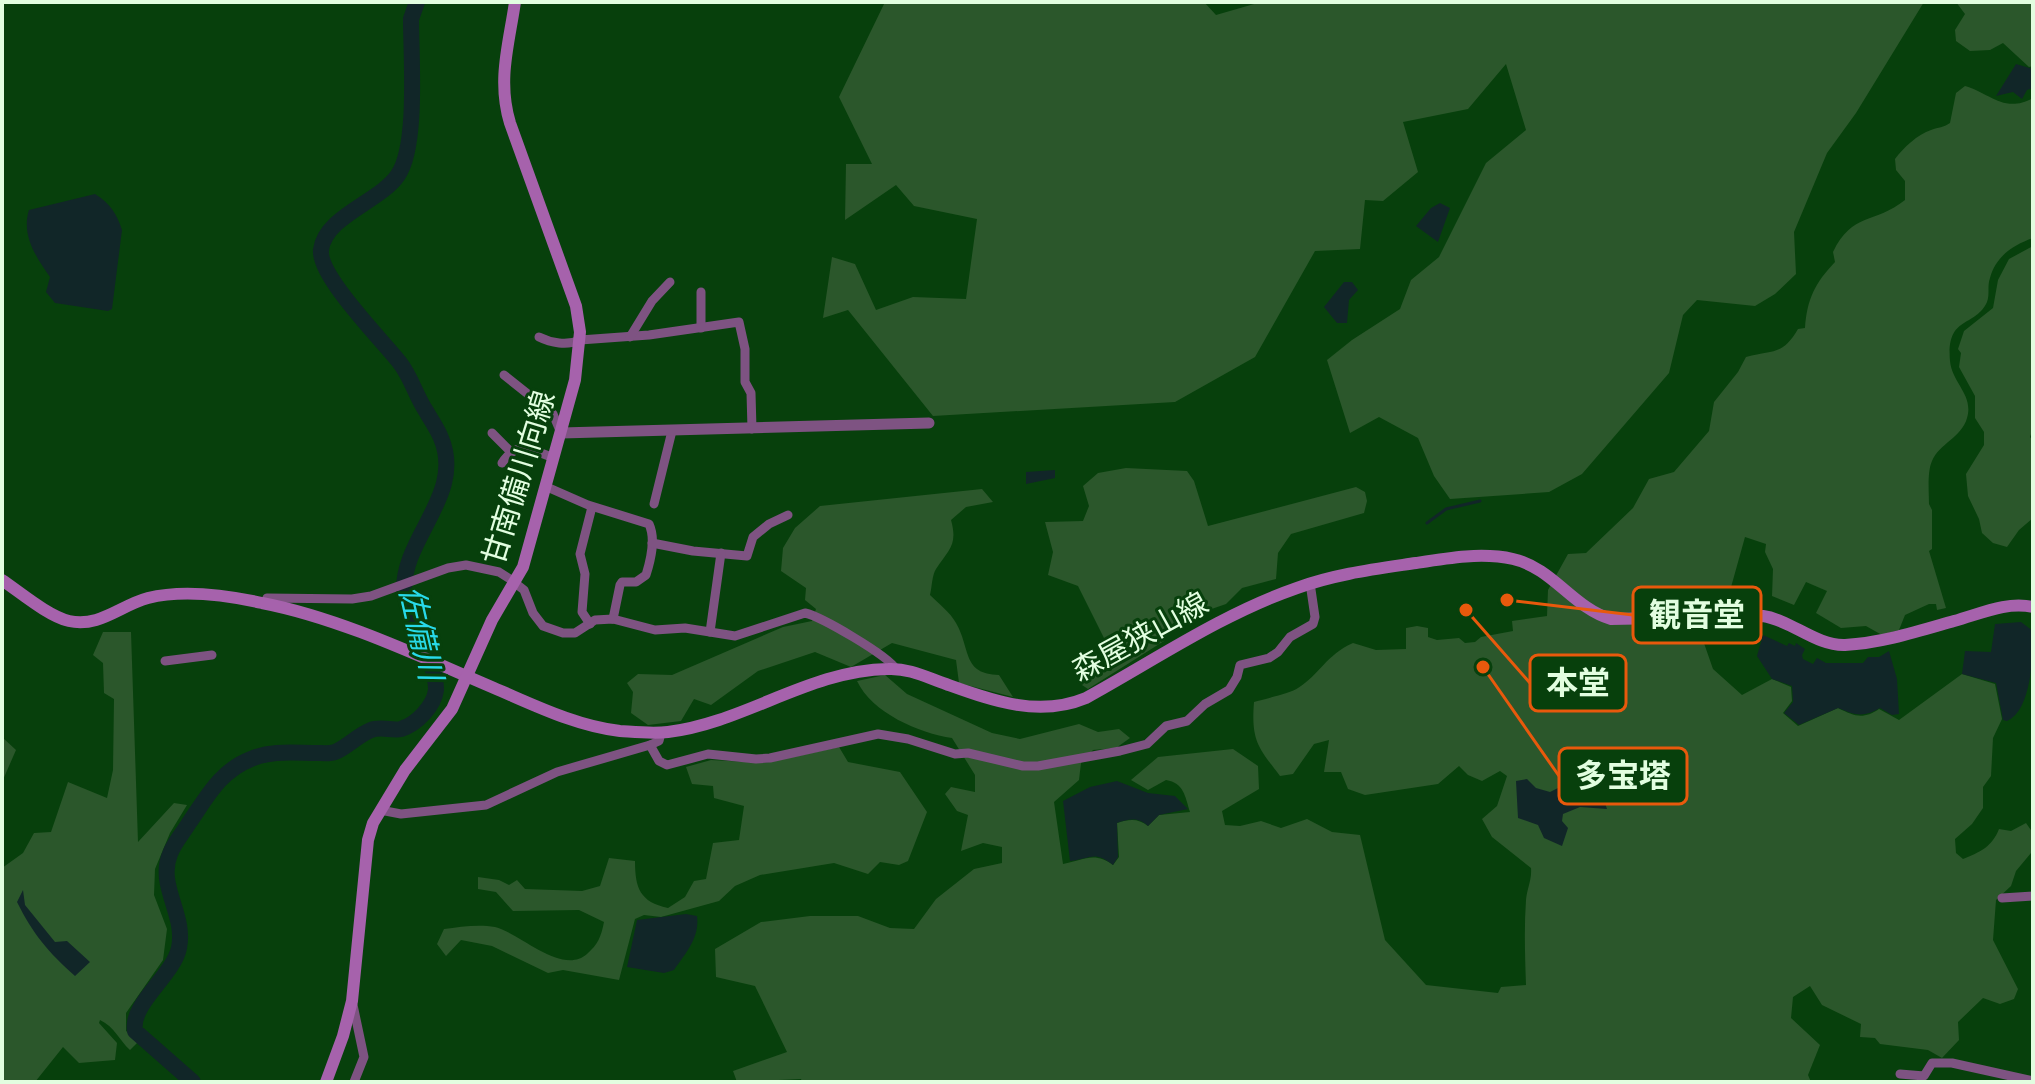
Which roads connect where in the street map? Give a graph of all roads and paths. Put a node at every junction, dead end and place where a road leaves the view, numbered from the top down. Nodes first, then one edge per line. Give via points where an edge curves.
1 (515, 2) edge
2 (670, 282) dead end
3 (701, 292) dead end
4 (701, 328) junction
5 (539, 337) dead end
6 (630, 337) junction
7 (580, 340) junction
8 (504, 375) dead end
9 (929, 423) dead end
10 (752, 429) junction
11 (672, 431) junction
12 (492, 433) dead end
13 (561, 433) junction
14 (510, 451) junction
15 (554, 458) junction
16 (502, 463) dead end
17 (547, 487) junction
18 (654, 504) dead end
19 (592, 507) junction
20 (788, 515) dead end
21 (652, 543) junction
22 (721, 553) junction
23 (2, 580) edge
24 (516, 583) junction
25 (1310, 583) junction
26 (265, 603) junction
27 (2033, 607) edge
28 (613, 619) junction
29 (590, 624) junction
30 (710, 632) junction
31 (212, 655) dead end
32 (165, 661) dead end
33 (896, 669) junction
34 (468, 677) junction
35 (661, 733) junction
36 (650, 745) junction
37 (380, 810) junction
38 (2033, 896) edge
39 (2002, 898) dead end
40 (352, 1001) junction
41 (1900, 1074) dead end
42 (2033, 1081) edge
43 (326, 1082) edge
44 (354, 1082) edge

1 - 7 main road, 甘南備川向線 via 503,70 506,110 576,306
2 - 6 street
3 - 4 street
4 - 6 street
4 - 10 street via 739,322
5 - 7 street via 555,343
6 - 7 street
7 - 13 main road, 甘南備川向線
8 - 13 street via 553,414
9 - 10 street
10 - 11 street
11 - 13 street
11 - 18 street
12 - 14 street
13 - 15 main road, 甘南備川向線
14 - 15 street via 524,448
14 - 16 street
15 - 17 main road, 甘南備川向線
17 - 19 street
17 - 24 main road, 甘南備川向線
19 - 21 street via 649,524
19 - 29 street via 580,554 585,574 582,612
20 - 22 street via 753,537 747,556
21 - 22 street
21 - 28 street via 646,575 620,585
22 - 30 street
23 - 26 main road, 森屋狭山線 via 59,618 75,622 100,619 160,596 210,595
24 - 26 street via 499,572 466,565 371,596 280,596
24 - 29 street via 537,620 550,630 575,633
24 - 34 main road, 甘南備川向線 via 492,620
25 - 27 main road, 森屋狭山線 via 1426,561 1505,558 1535,567 1589,609 1611,619 1756,615 1845,645 2007,606
25 - 33 main road, 森屋狭山線 via 1245,608 1069,704 1003,704
25 - 36 street via 1313,624 1269,658 1240,665 1229,690 1187,721 1166,726 1147,744 1120,751 1023,766 878,734 770,758 708,754 667,765
26 - 34 main road, 森屋狭山線
28 - 29 street
28 - 30 street via 655,630
30 - 33 street via 743,635 805,613 878,653
31 - 32 street
33 - 35 main road, 森屋狭山線 via 835,678 717,720
34 - 35 main road, 森屋狭山線 via 584,723
34 - 37 main road, 甘南備川向線 via 452,709
35 - 36 street
36 - 37 street via 557,772 486,805 401,814
37 - 40 main road, 甘南備川向線 via 368,840
38 - 39 street
40 - 43 main road, 甘南備川向線
40 - 44 street via 364,1057
41 - 42 street via 1924,1076 1932,1063 1952,1063

